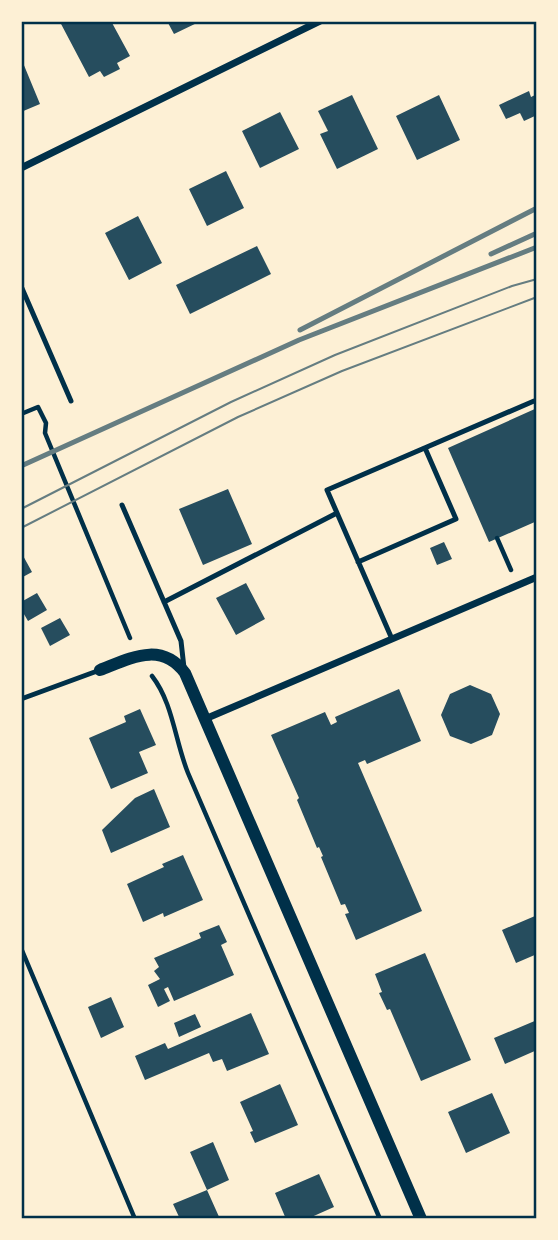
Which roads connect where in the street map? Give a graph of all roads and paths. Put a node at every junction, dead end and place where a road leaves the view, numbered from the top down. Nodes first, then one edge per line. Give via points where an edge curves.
1 (320, 21) edge
2 (21, 168) edge
3 (21, 286) edge
4 (71, 401) dead end
5 (534, 401) dead end
6 (21, 414) edge
7 (425, 448) junction
8 (122, 505) dead end
9 (337, 513) junction
10 (498, 538) dead end
11 (358, 562) junction
12 (509, 566) dead end
13 (537, 577) edge
14 (164, 602) junction
15 (391, 639) junction
16 (137, 655) junction
17 (100, 670) joint
18 (185, 673) junction
19 (21, 699) edge
20 (205, 719) junction
21 (21, 948) edge
22 (135, 1219) edge
23 (380, 1219) edge
24 (421, 1219) edge

1 - 2 street
3 - 4 lane
5 - 7 lane
6 - 16 path via 38,407 46,423 45,433
7 - 9 lane via 327,490
7 - 11 lane via 456,519
8 - 14 lane
9 - 11 lane
9 - 14 lane
10 - 12 path
11 - 15 lane
13 - 15 street
14 - 18 lane via 181,641
15 - 20 street
16 - 17 street
16 - 18 street via 153,653 177,662
16 - 23 path via 164,692 178,749
17 - 19 lane
18 - 20 street
20 - 24 street
21 - 22 path

